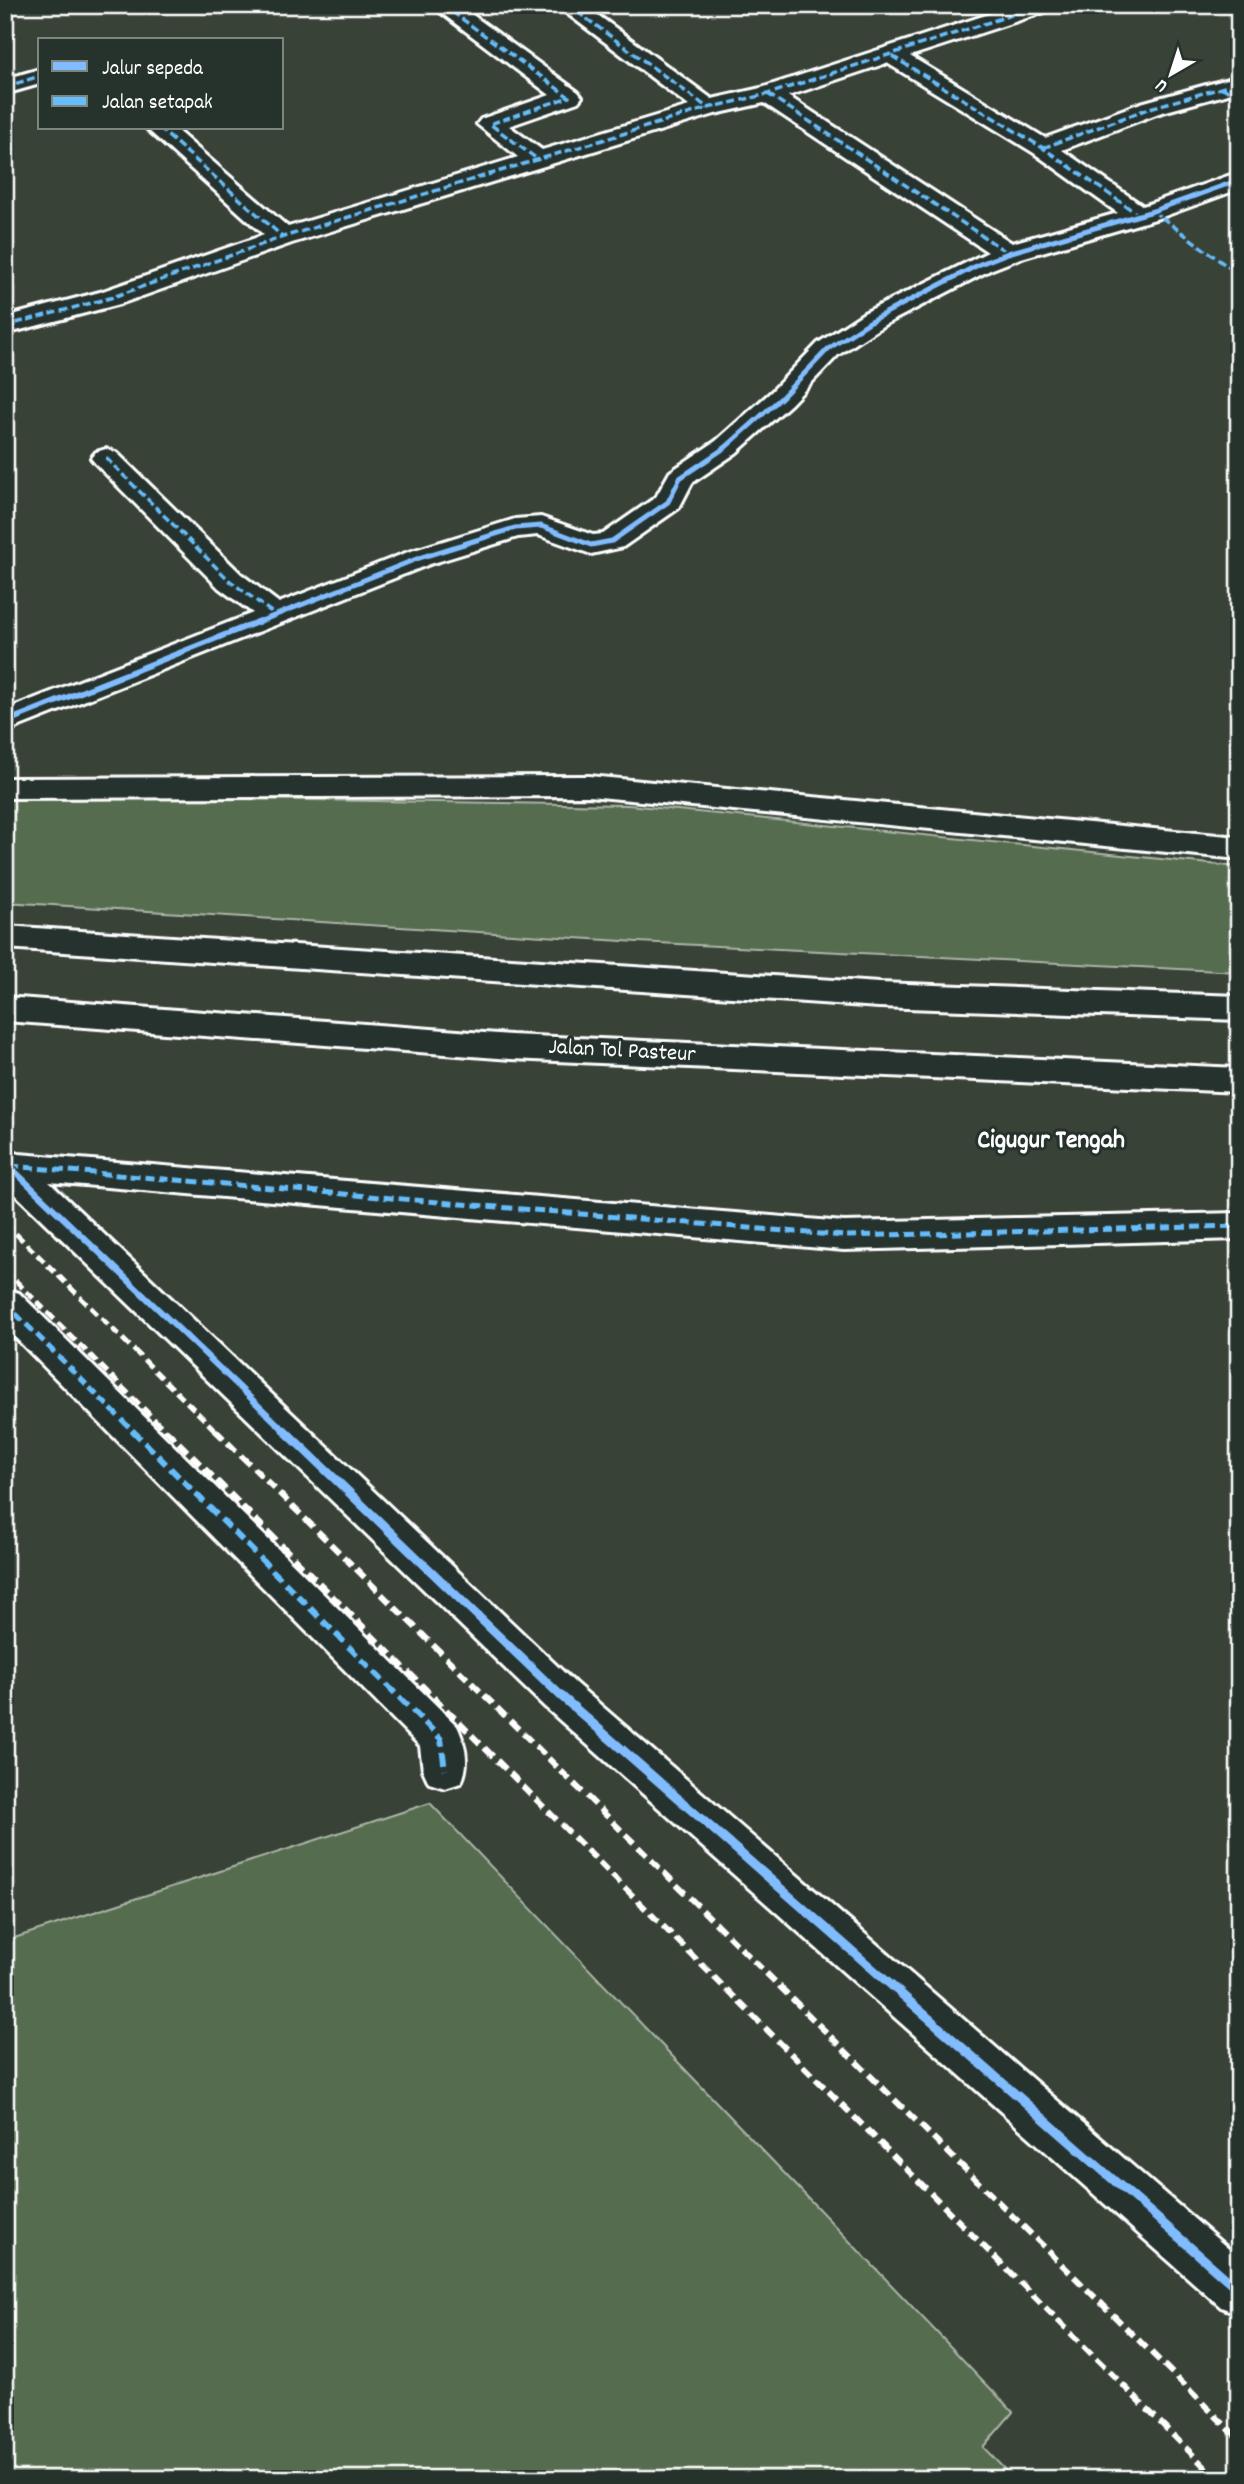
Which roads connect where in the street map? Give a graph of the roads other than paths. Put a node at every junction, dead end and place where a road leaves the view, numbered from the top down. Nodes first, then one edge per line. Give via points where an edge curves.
1 (443, 5) edge
2 (568, 5) edge
3 (1042, 5) edge
4 (891, 56) junction
5 (38, 77) edge
6 (5, 87) edge
7 (1233, 90) edge
8 (768, 94) junction
9 (708, 108) junction
10 (161, 130) edge
11 (1043, 148) junction
12 (537, 159) junction
13 (1239, 180) edge
14 (1139, 215) junction
15 (283, 237) junction
16 (1008, 253) junction
17 (5, 326) edge
18 (106, 458) dead end
19 (274, 614) junction
20 (5, 722) edge
21 (5, 788) edge
22 (1239, 848) edge
23 (5, 937) edge
24 (1239, 1008) edge
25 (5, 1009) edge
26 (1239, 1080) edge
27 (7, 1164) edge
28 (1239, 1226) edge
29 (5, 1303) edge
30 (445, 1770) dead end
31 (1239, 2290) edge

1 - 12 main road via 569,97 490,124
2 - 9 main road
3 - 4 main road
4 - 8 main road
4 - 11 main road
5 - 6 main road
7 - 11 main road via 1150,107
8 - 9 main road
8 - 16 main road
9 - 12 main road
10 - 15 main road
11 - 14 main road
12 - 15 main road
13 - 14 main road
14 - 16 main road
15 - 17 main road via 110,298
16 - 19 main road via 886,313 828,349 726,447 680,478 668,502 612,541 591,545 541,526 515,528 419,558
18 - 19 main road via 230,581
19 - 20 main road
21 - 22 main road via 589,786
23 - 24 main road via 879,995
25 - 26 main road, Jalan Tol Pasteur via 511,1047
27 - 28 main road via 844,1236
27 - 31 main road via 560,1695
29 - 30 main road via 441,1739

